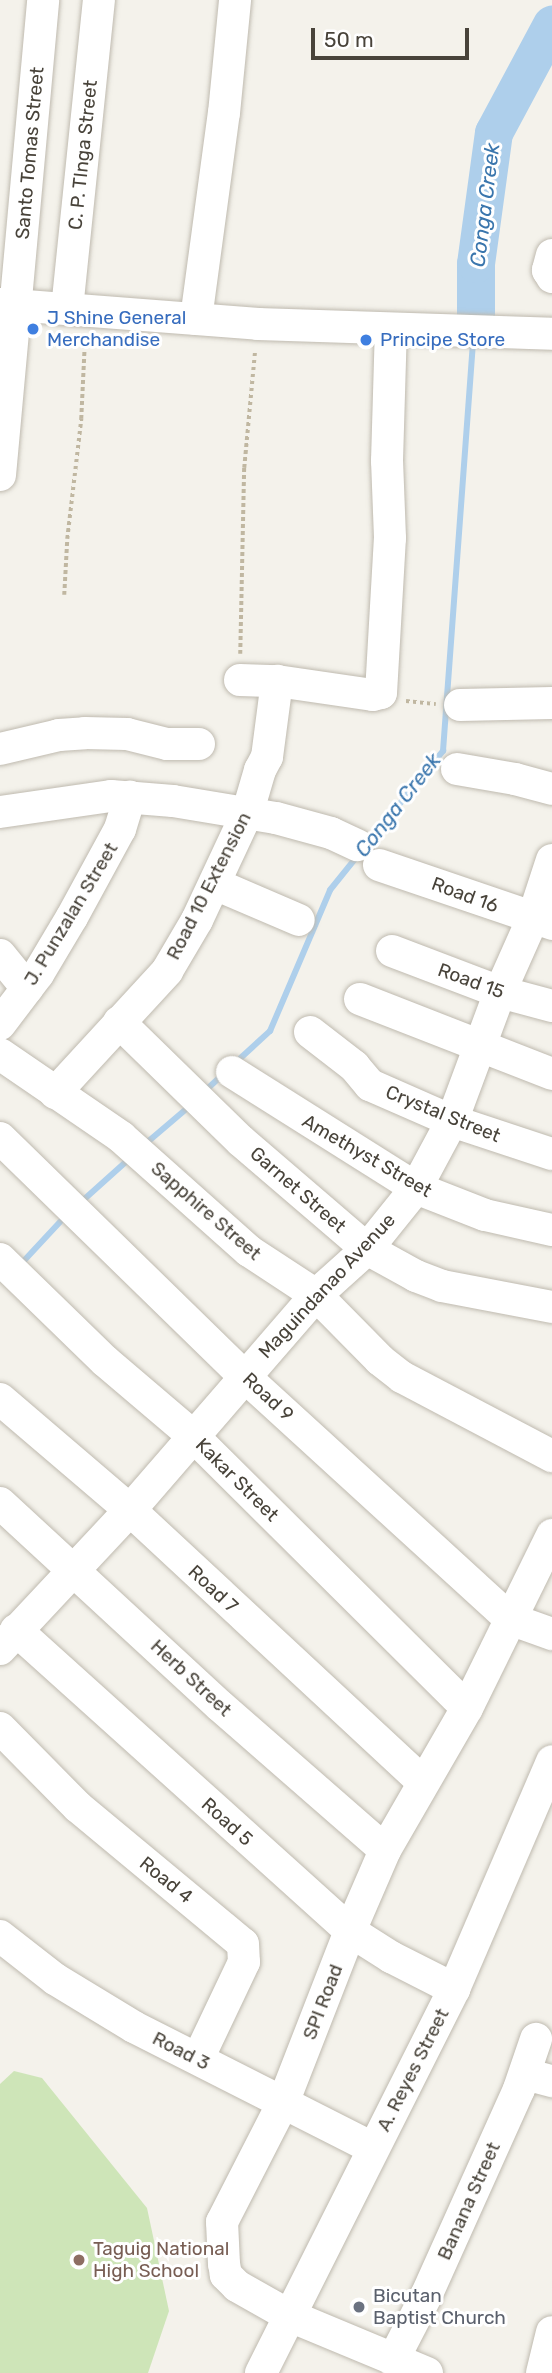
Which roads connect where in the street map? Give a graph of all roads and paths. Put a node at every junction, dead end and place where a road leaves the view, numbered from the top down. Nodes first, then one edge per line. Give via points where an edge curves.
1 (44, 0) edge
2 (99, 0) edge
3 (235, 0) edge
4 (552, 255) edge
5 (552, 277) edge
6 (8, 305) edge
7 (77, 310) junction
8 (196, 319) junction
9 (258, 324) junction
10 (391, 329) junction
11 (552, 334) edge
12 (3, 403) edge
13 (0, 475) edge
14 (64, 595) dead end
15 (240, 680) joint
16 (276, 681) junction
17 (381, 693) junction
18 (552, 703) edge
19 (450, 705) joint
20 (199, 744) dead end
21 (0, 749) edge
22 (457, 769) dead end
23 (552, 789) edge
24 (130, 797) junction
25 (248, 811) junction
26 (0, 812) edge
27 (552, 860) edge
28 (215, 884) junction
29 (299, 920) dead end
30 (542, 921) edge
31 (392, 951) dead end
32 (0, 954) edge
33 (27, 988) junction
34 (500, 992) junction
35 (360, 999) dead end
36 (552, 1006) edge
37 (119, 1022) junction
38 (0, 1024) edge
39 (310, 1032) dead end
40 (481, 1047) junction
41 (0, 1054) edge
42 (232, 1072) dead end
43 (552, 1074) edge
44 (55, 1093) junction
45 (452, 1121) junction
46 (0, 1138) edge
47 (552, 1154) edge
48 (416, 1188) junction
49 (552, 1230) edge
50 (367, 1249) junction
51 (0, 1259) edge
52 (316, 1295) junction
53 (552, 1307) edge
54 (244, 1376) junction
55 (0, 1399) edge
56 (192, 1435) junction
57 (552, 1457) edge
58 (0, 1503) edge
59 (130, 1510) junction
60 (552, 1535) edge
61 (75, 1570) junction
62 (510, 1619) junction
63 (552, 1634) edge
64 (8, 1639) edge
65 (467, 1708) junction
66 (0, 1728) edge
67 (552, 1761) edge
68 (423, 1782) junction
69 (544, 1796) edge
70 (385, 1850) junction
71 (350, 1931) junction
72 (0, 1936) edge
73 (454, 1989) junction
74 (536, 2039) dead end
75 (198, 2059) junction
76 (538, 2077) edge
77 (283, 2103) junction
78 (372, 2148) junction
79 (290, 2316) junction
80 (552, 2332) edge
81 (383, 2363) edge
82 (261, 2373) edge
83 (427, 2373) edge
84 (541, 2373) edge

1 - 6 street, Santo Tomas Street
2 - 7 street, C. P. TInga Street
3 - 8 street
4 - 5 street via 548,270
6 - 7 street
6 - 12 street, Santo Tomas Street
7 - 8 street
7 - 14 path via 81,419
8 - 9 street
9 - 10 street
9 - 15 path via 244,468
10 - 11 street
10 - 17 street via 390,538
12 - 13 street, Santo Tomas Street
15 - 16 street
16 - 17 street
16 - 25 street, Road 10 Extension via 267,757
17 - 19 path via 391,699
18 - 19 street
20 - 21 street via 85,733
22 - 23 street
24 - 25 street, Road 16
24 - 26 street, Road 16 via 90,798
24 - 33 street, J. Punzalan Street via 112,846
25 - 28 street, Road 10 Extension
25 - 30 street, Road 16 via 331,832 368,855
27 - 30 street, Maguindanao Avenue
28 - 29 street
28 - 37 street, Road 10 Extension via 167,971
30 - 34 street, Maguindanao Avenue
31 - 34 street, Road 15
32 - 33 street
33 - 38 street, J. Punzalan Street
34 - 36 street, Road 15
34 - 40 street, Maguindanao Avenue
35 - 40 street
37 - 44 street, Road 10 Extension
37 - 50 street, Garnet Street via 232,1132
39 - 45 street, Crystal Street via 370,1084
40 - 43 street
40 - 45 street, Maguindanao Avenue
41 - 44 street, Sapphire Street
42 - 48 street, Amethyst Street
44 - 52 street, Sapphire Street via 121,1137 249,1251
45 - 47 street, Crystal Street
45 - 48 street, Maguindanao Avenue
46 - 54 street, Road 9
48 - 49 street, Amethyst Street via 485,1214
48 - 50 street, Maguindanao Avenue
50 - 52 street, Maguindanao Avenue
50 - 53 street, Garnet Street via 442,1286
51 - 56 street, Kakar Street via 105,1361
52 - 54 street, Maguindanao Avenue
52 - 57 street, Sapphire Street via 402,1377
54 - 56 street, Maguindanao Avenue
54 - 62 street, Road 9
55 - 59 street, Road 7
56 - 59 street, Maguindanao Avenue
56 - 65 street, Kakar Street
58 - 61 street, Herb Street
59 - 61 street, Maguindanao Avenue
59 - 68 street, Road 7
60 - 62 street, SPI Road
61 - 64 street, Maguindanao Avenue
61 - 70 street, Herb Street via 220,1706
62 - 63 street, Road 9
62 - 65 street, SPI Road
64 - 71 street, Road 5
65 - 68 street, SPI Road
66 - 75 street, Road 4 via 78,1807 243,1944 244,1962
67 - 69 street, A. Reyes Street
68 - 70 street, SPI Road
69 - 73 street, A. Reyes Street
70 - 71 street, SPI Road
71 - 73 street, Road 5
71 - 77 street, SPI Road
72 - 75 street, Road 3 via 92,2003
73 - 78 street, A. Reyes Street
74 - 76 street, Banana Street
75 - 77 street, Road 3
76 - 81 street, Banana Street via 426,2296
77 - 78 street, Road 3
77 - 79 street, SPI Road via 222,2222 221,2248 231,2282
78 - 79 street, A. Reyes Street
79 - 81 street, SPI Road
79 - 82 street, A. Reyes Street
80 - 84 street
81 - 83 street, SPI Road

